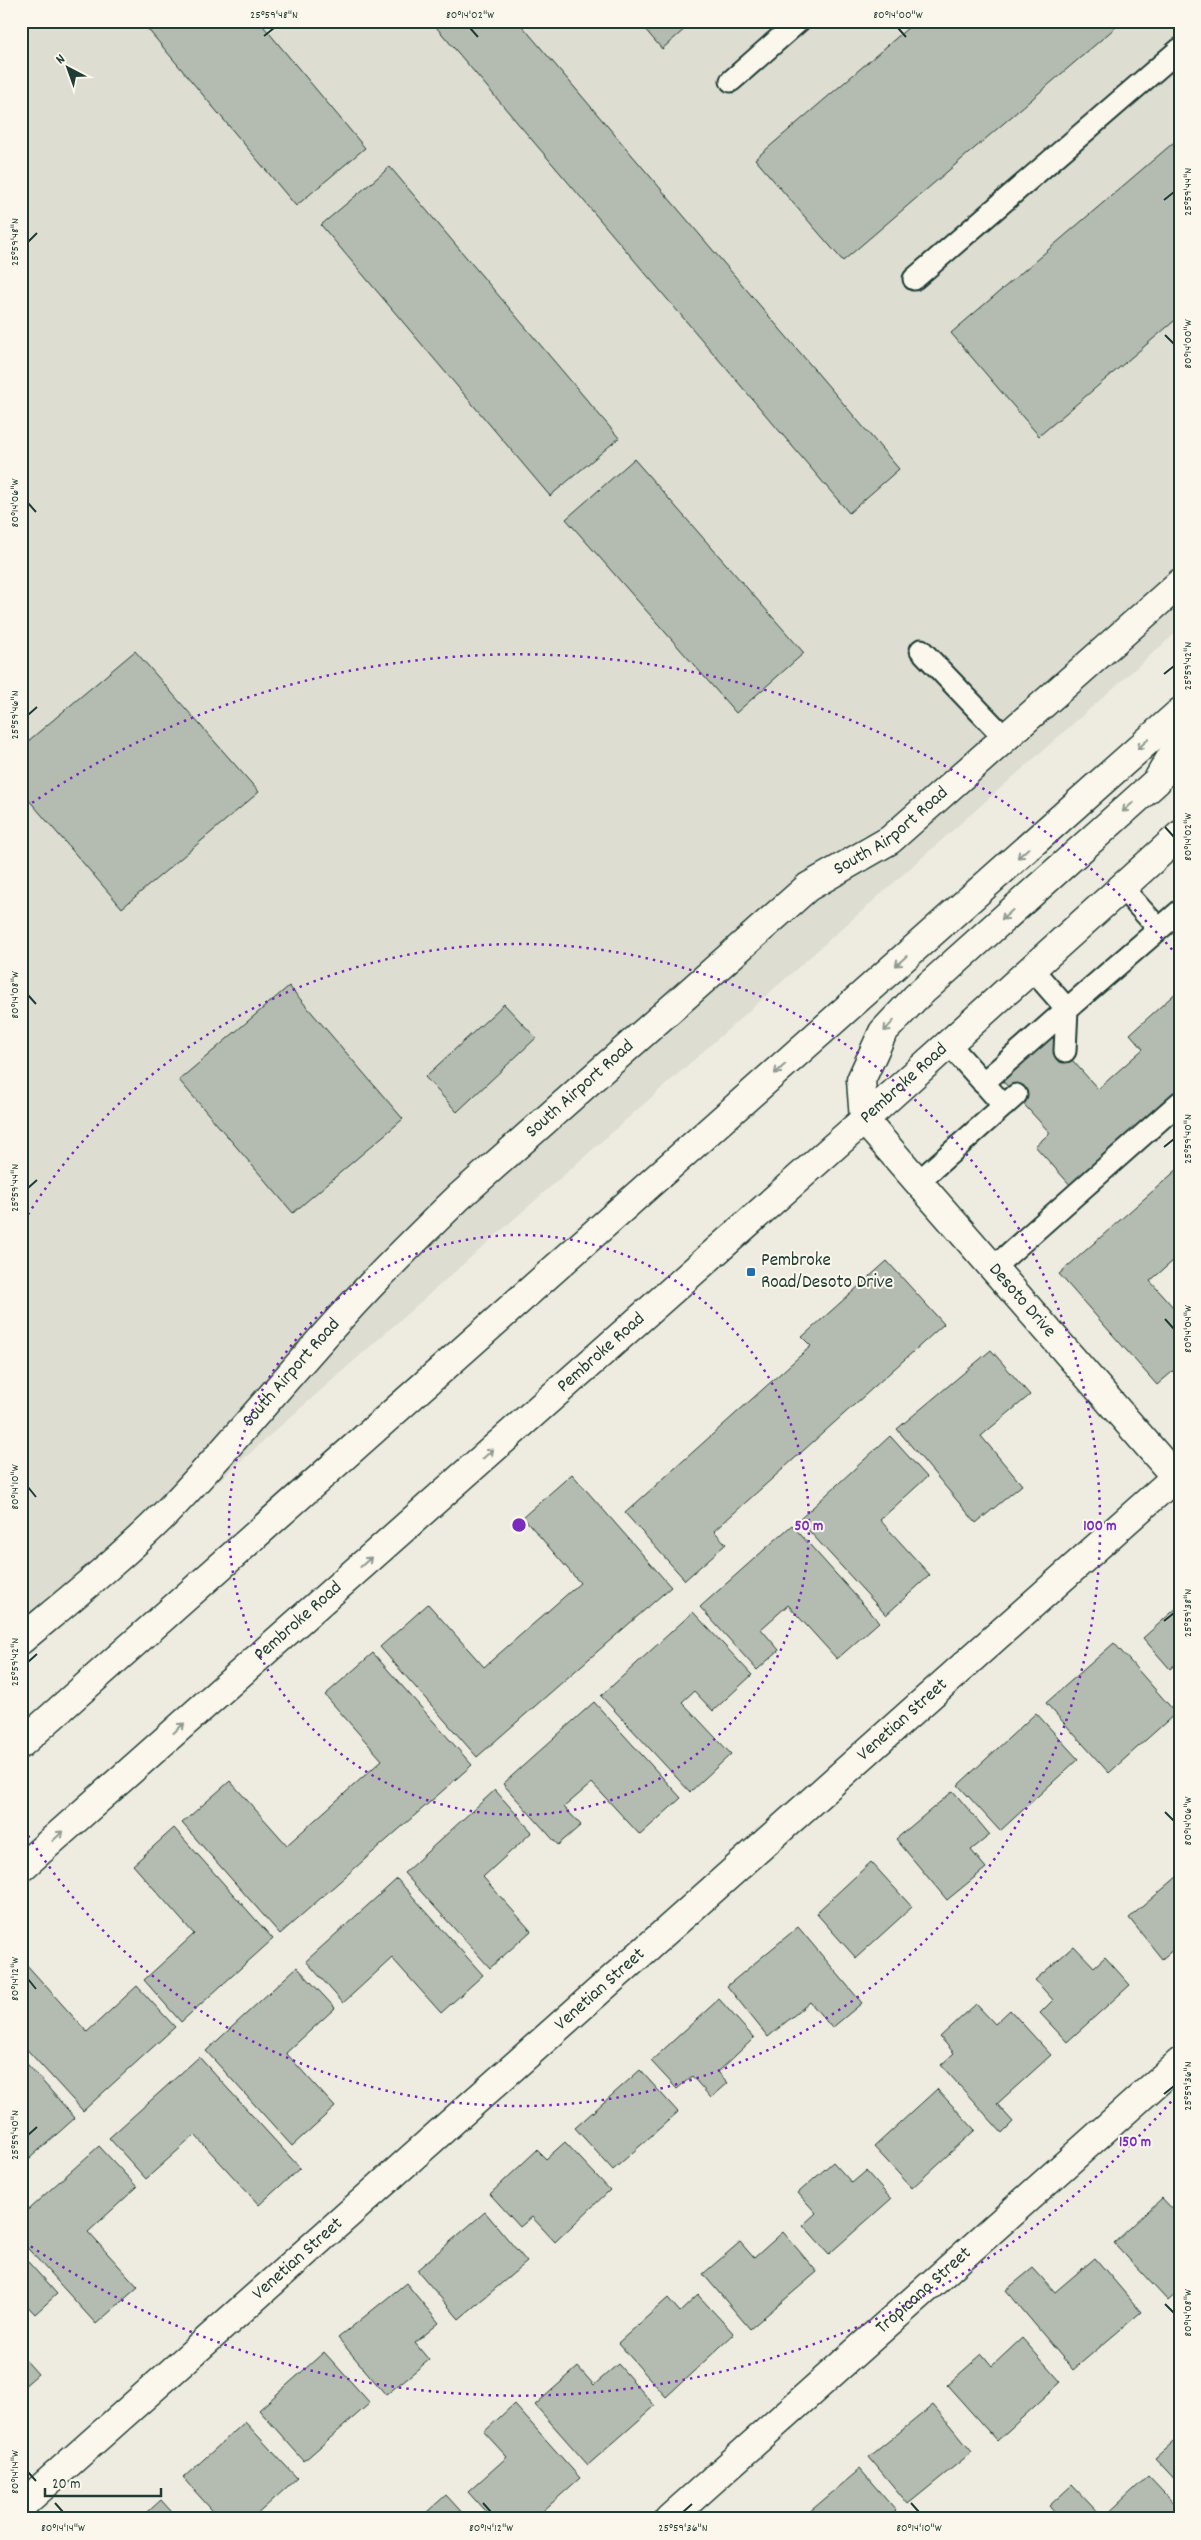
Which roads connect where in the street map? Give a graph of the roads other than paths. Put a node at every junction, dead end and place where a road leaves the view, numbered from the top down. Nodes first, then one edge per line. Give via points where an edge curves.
1 (799, 21) edge
2 (1180, 49) edge
3 (730, 81) dead end
4 (914, 280) dead end
5 (1180, 583) edge
6 (921, 650) dead end
7 (1180, 712) edge
8 (1005, 738) junction
9 (1180, 742) edge
10 (1180, 835) edge
11 (1122, 888) junction
12 (1180, 911) edge
13 (1159, 929) junction
14 (1032, 969) junction
15 (1067, 1009) junction
16 (949, 1044) junction
17 (1065, 1051) dead end
18 (983, 1083) junction
19 (1180, 1102) edge
20 (864, 1120) junction
21 (918, 1182) junction
22 (993, 1268) junction
23 (1178, 1477) edge
24 (21, 1640) edge
25 (21, 1744) edge
26 (21, 1868) edge
27 (1180, 2062) edge
28 (21, 2506) edge
29 (669, 2519) edge

1 - 3 lane
2 - 4 lane
5 - 8 street, South Airport Road
6 - 8 lane
7 -> 25 street
8 - 24 street, South Airport Road via 890,840 808,887 459,1197 352,1304 165,1514
9 -> 20 street via 1157,781 915,998 883,1032 861,1080
10 - 11 street, Pembroke Road
11 - 13 lane
11 - 14 street, Pembroke Road
12 - 13 lane
13 - 15 lane
14 - 15 lane
14 - 16 street, Pembroke Road
15 - 17 lane
15 - 18 lane
16 - 18 lane
16 - 20 street, Pembroke Road
18 - 21 lane via 1010,1101
19 - 22 lane
20 - 21 street, Desoto Drive
26 -> 20 street, Pembroke Road
21 - 22 street, Desoto Drive
22 - 23 street, Desoto Drive
23 - 28 street, Venetian Street
27 - 29 street, Tropicana Street

